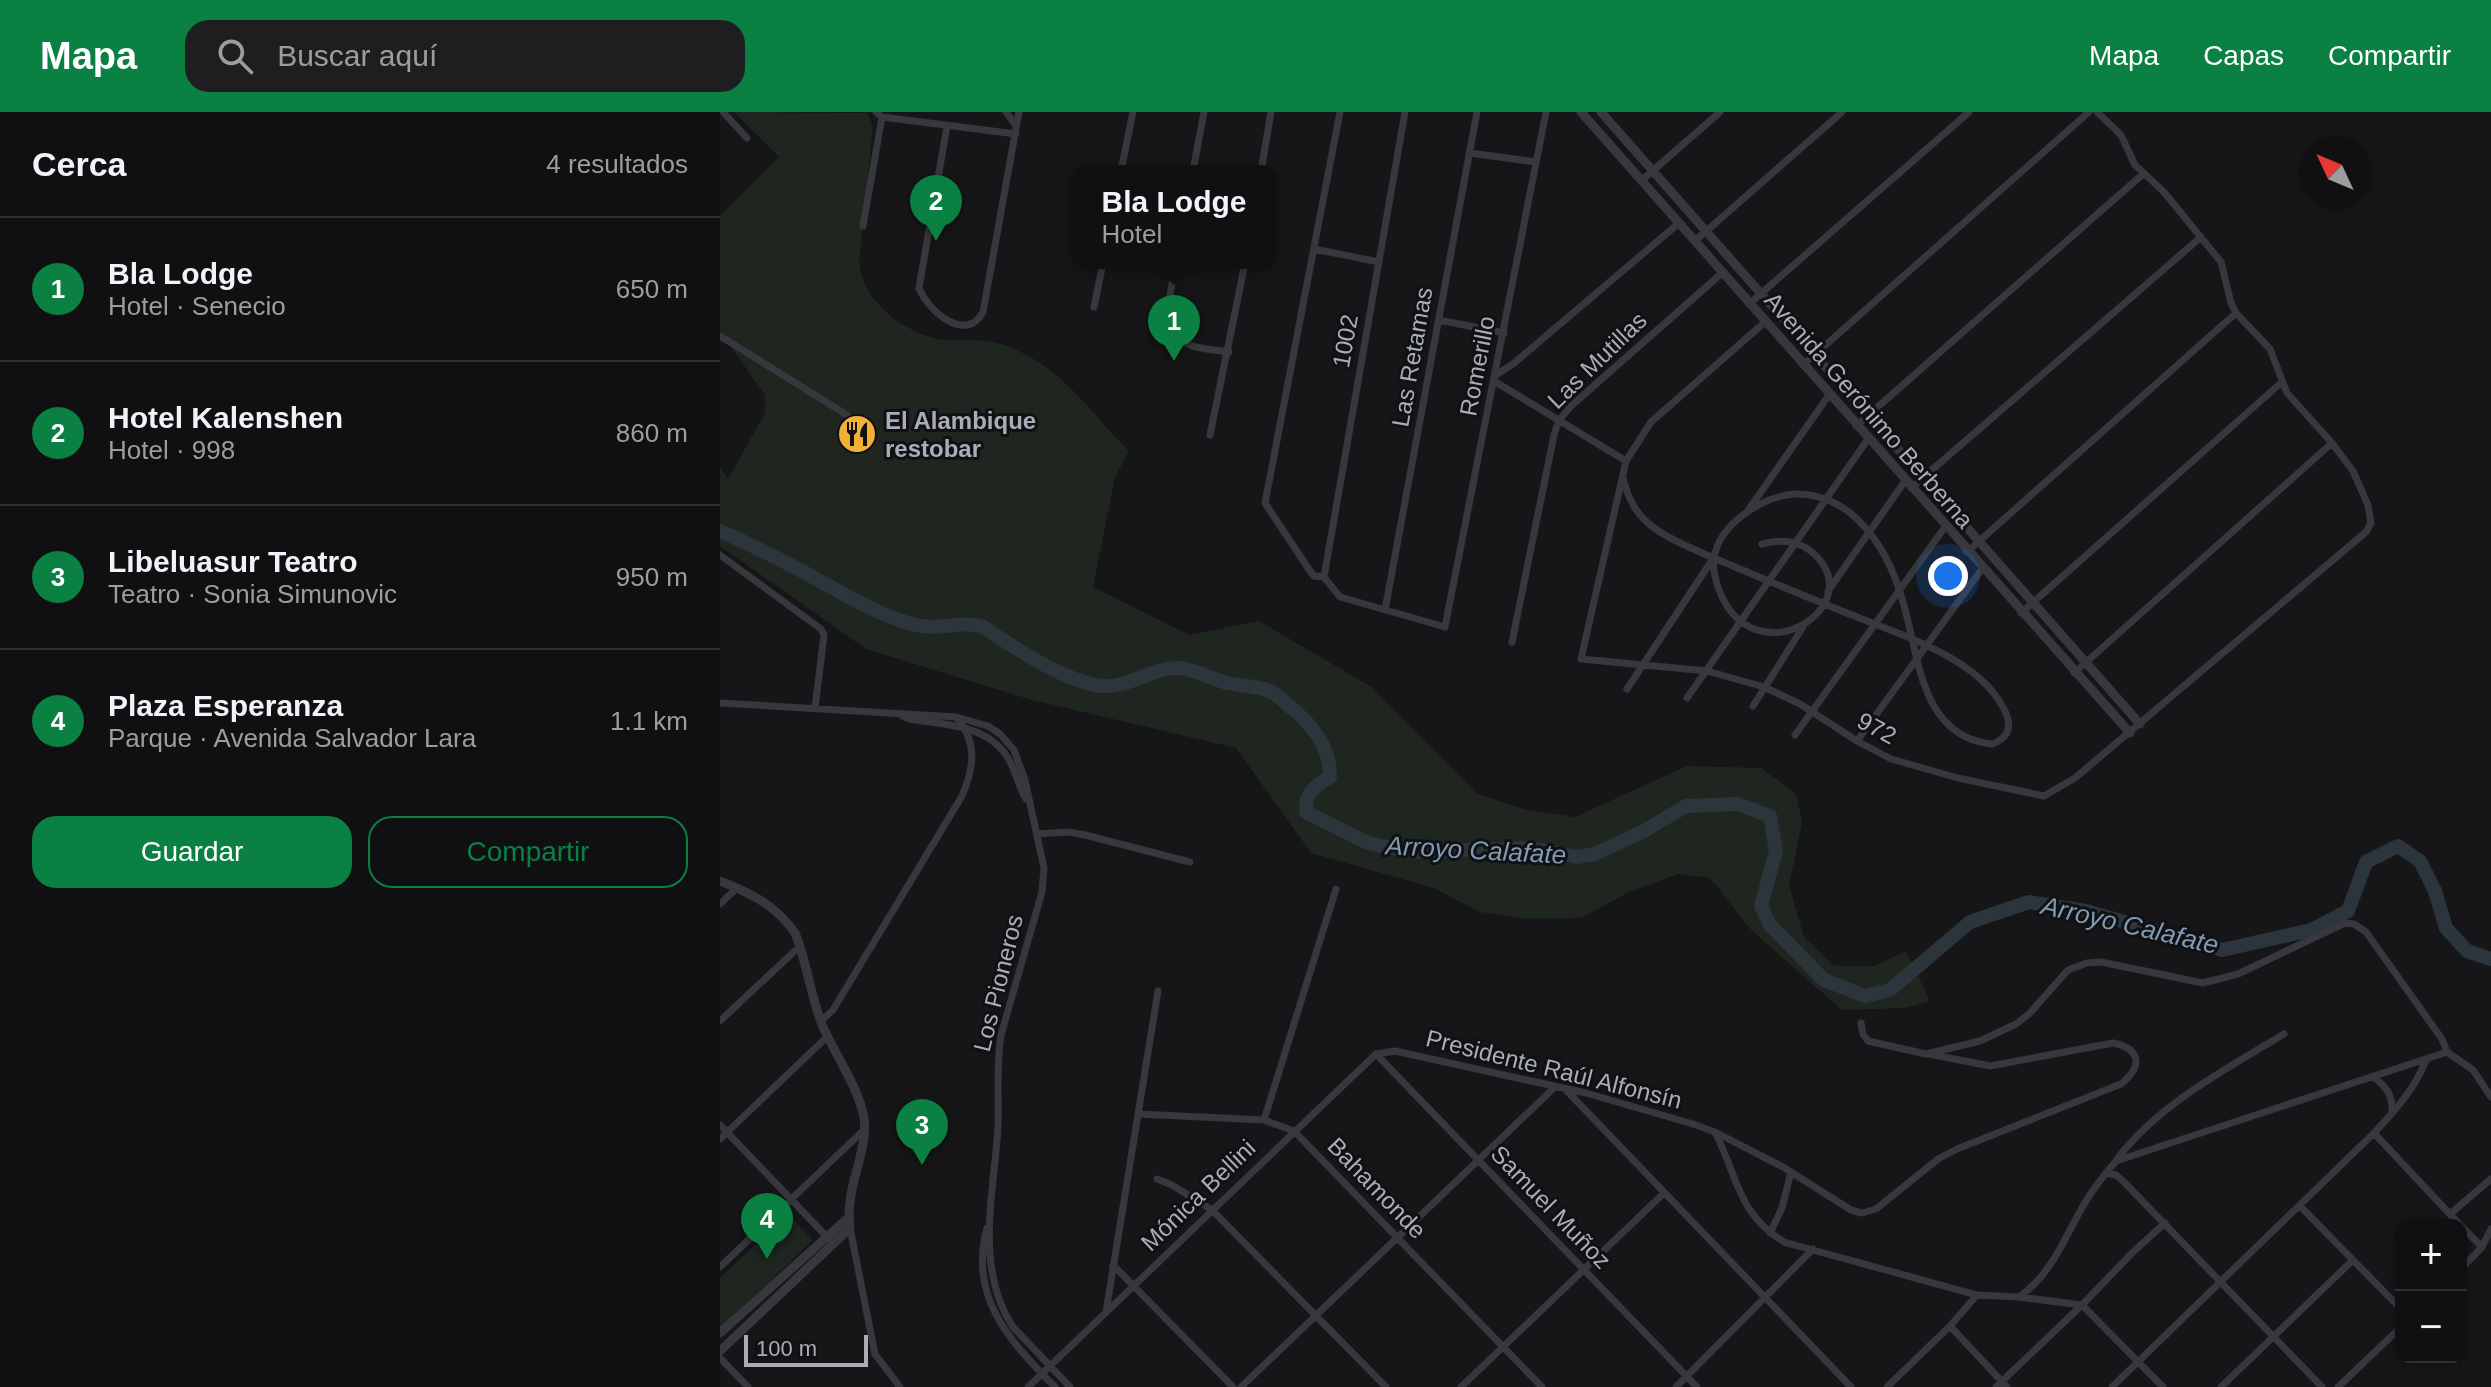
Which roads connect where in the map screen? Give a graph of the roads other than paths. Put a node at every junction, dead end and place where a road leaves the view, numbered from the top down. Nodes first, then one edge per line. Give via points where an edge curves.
1 (723, 112) edge
2 (1006, 112) edge
3 (1019, 112) edge
4 (1133, 112) edge
5 (1204, 112) edge
6 (1271, 112) edge
7 (1340, 112) edge
8 (1405, 112) edge
9 (1477, 112) edge
10 (1546, 112) edge
11 (1601, 112) edge
12 (1720, 112) edge
13 (1842, 112) edge
14 (1969, 112) edge
15 (2089, 112) edge
16 (2097, 112) edge
17 (879, 114) edge
18 (1587, 114) edge
19 (947, 126) junction
20 (1016, 130) junction
21 (747, 138) dead end
22 (1470, 153) junction
23 (1536, 162) junction
24 (1122, 165) edge
25 (1194, 165) edge
26 (1262, 165) edge
27 (1653, 171) junction
28 (2143, 174) junction
29 (1641, 181) junction
30 (1679, 223) junction
31 (863, 226) dead end
32 (1706, 231) junction
33 (2201, 237) junction
34 (1695, 241) junction
35 (1314, 249) junction
36 (1379, 262) junction
37 (1102, 269) edge
38 (1175, 269) edge
39 (1244, 269) edge
40 (1722, 273) junction
41 (1761, 294) junction
42 (1749, 304) junction
43 (1094, 307) dead end
44 (2236, 313) junction
45 (1439, 320) junction
46 (1765, 322) junction
47 (1504, 333) junction
48 (720, 336) edge
49 (1229, 352) junction
50 (1815, 355) junction
51 (1803, 365) junction
52 (1495, 378) junction
53 (2282, 382) junction
54 (1829, 395) junction
55 (847, 415) dead end
56 (1867, 416) junction
57 (1559, 420) junction
58 (1856, 426) junction
59 (1210, 435) dead end
60 (1868, 439) junction
61 (2332, 443) junction
62 (1626, 461) junction
63 (1622, 476) junction
64 (1922, 479) junction
65 (1908, 485) junction
66 (1825, 500) junction
67 (1746, 514) junction
68 (1945, 527) junction
69 (1869, 532) junction
70 (1978, 542) junction
71 (1794, 543) junction
72 (1762, 544) dead end
73 (1967, 552) junction
74 (720, 555) edge
75 (1714, 557) junction
76 (1982, 569) junction
77 (1324, 577) junction
78 (1767, 581) junction
79 (1899, 590) junction
80 (1828, 591) junction
81 (2033, 603) junction
82 (1825, 604) junction
83 (1385, 610) junction
84 (2021, 613) junction
85 (1740, 621) junction
86 (1805, 624) junction
87 (1874, 624) junction
88 (1913, 640) junction
89 (1512, 642) dead end
90 (1927, 645) junction
91 (1917, 659) junction
92 (2086, 663) junction
93 (1642, 664) junction
94 (1707, 671) junction
95 (2074, 673) junction
96 (1764, 687) junction
97 (1627, 689) dead end
98 (1687, 698) dead end
99 (720, 703) edge
100 (1753, 706) dead end
101 (815, 708) junction
102 (1812, 712) junction
103 (900, 715) junction
104 (956, 717) junction
105 (2140, 724) junction
106 (965, 728) junction
107 (2130, 733) junction
108 (1795, 735) dead end
109 (1857, 741) junction
110 (1029, 804) junction
111 (1037, 834) junction
112 (1190, 862) dead end
113 (720, 881) edge
114 (737, 888) junction
115 (1336, 889) dead end
116 (720, 904) edge
117 (800, 946) junction
118 (1158, 991) dead end
119 (720, 1021) edge
120 (821, 1021) junction
121 (1861, 1023) dead end
122 (2284, 1034) dead end
123 (828, 1036) junction
124 (2447, 1052) junction
125 (1376, 1054) junction
126 (1926, 1054) junction
127 (2426, 1060) junction
128 (2373, 1077) junction
129 (1555, 1087) junction
130 (1565, 1089) junction
131 (2491, 1097) edge
132 (2392, 1113) junction
133 (1138, 1114) junction
134 (1264, 1120) junction
135 (720, 1125) edge
136 (865, 1129) junction
137 (1294, 1131) junction
138 (1715, 1132) junction
139 (727, 1133) junction
140 (2374, 1133) junction
141 (720, 1139) edge
142 (2116, 1161) junction
143 (1480, 1162) junction
144 (1791, 1172) junction
145 (2106, 1173) junction
146 (1157, 1179) dead end
147 (2491, 1179) edge
148 (1663, 1194) junction
149 (791, 1198) junction
150 (2300, 1206) junction
151 (1212, 1210) junction
152 (2450, 1214) junction
153 (2455, 1219) edge
154 (989, 1222) junction
155 (850, 1223) junction
156 (2165, 1223) junction
157 (2491, 1229) edge
158 (2467, 1231) edge
159 (1770, 1233) junction
160 (826, 1235) junction
161 (1398, 1239) junction
162 (833, 1245) junction
163 (2482, 1247) junction
164 (1813, 1249) junction
165 (2353, 1260) junction
166 (2467, 1263) edge
167 (1113, 1265) junction
168 (720, 1267) edge
169 (1584, 1270) junction
170 (2221, 1282) junction
171 (1133, 1286) junction
172 (1977, 1295) junction
173 (2019, 1297) junction
174 (1766, 1300) junction
175 (2395, 1303) edge
176 (2082, 1305) junction
177 (1106, 1312) junction
178 (1315, 1315) junction
179 (1950, 1326) junction
180 (720, 1333) edge
181 (2395, 1333) edge
182 (2273, 1336) junction
183 (1503, 1347) junction
184 (720, 1351) edge
185 (720, 1358) edge
186 (2138, 1362) junction
187 (1050, 1366) junction
188 (1042, 1374) junction
189 (1687, 1376) junction
190 (2001, 1385) edge
191 (748, 1387) edge
192 (900, 1387) edge
193 (1028, 1387) edge
194 (1055, 1387) edge
195 (1070, 1387) edge
196 (1233, 1387) edge
197 (1241, 1387) edge
198 (1386, 1387) edge
199 (1461, 1387) edge
200 (1542, 1387) edge
201 (1676, 1387) edge
202 (1697, 1387) edge
203 (1851, 1387) edge
204 (1887, 1387) edge
205 (2112, 1387) edge
206 (2163, 1387) edge
207 (2221, 1387) edge
208 (2322, 1387) edge
209 (2338, 1387) edge

1 - 21 street
2 - 20 street
3 - 20 street
4 - 24 street
5 - 25 street
6 - 26 street
7 - 35 street
8 - 36 street, 1002
9 - 22 street, Las Retamas
10 - 23 street, Romerillo
11 - 27 street, Avenida Gerónimo Berberna
12 - 27 street
13 - 32 street
14 - 41 street
15 - 50 street
16 - 28 street via 2121,135
17 - 19 street
17 - 31 street
18 - 29 street, Avenida Gerónimo Berberna
19 - 20 street
19 - 20 street via 919,288 928,305 961,326 979,321 983,312
22 - 23 street
22 - 45 street, Las Retamas
23 - 47 street, Romerillo
27 - 29 street
27 - 32 street, Avenida Gerónimo Berberna
28 - 33 street
28 - 56 street
29 - 30 street, Avenida Gerónimo Berberna
30 - 34 street, Avenida Gerónimo Berberna
30 - 52 street
32 - 34 street
32 - 41 street, Avenida Gerónimo Berberna
33 - 44 street via 2221,262
33 - 64 street
34 - 40 street, Avenida Gerónimo Berberna
35 - 36 street
35 - 77 street via 1265,503 1310,571
36 - 77 street, 1002
37 - 43 street
38 - 49 street via 1167,330 1196,347
39 - 49 street
40 - 42 street, Avenida Gerónimo Berberna
40 - 57 street, Las Mutillas
41 - 42 street
41 - 50 street, Avenida Gerónimo Berberna
42 - 46 street, Avenida Gerónimo Berberna
44 - 53 street via 2270,349
44 - 70 street
45 - 47 street
45 - 83 street, Las Retamas
46 - 51 street, Avenida Gerónimo Berberna
46 - 62 street via 1651,422
47 - 52 street, Romerillo
48 - 55 street
49 - 59 street
50 - 51 street
50 - 56 street, Avenida Gerónimo Berberna
51 - 54 street, Avenida Gerónimo Berberna
52 - 57 street
52 - 83 street, Romerillo via 1445,627
53 - 61 street
53 - 81 street
54 - 58 street, Avenida Gerónimo Berberna
54 - 67 street
56 - 58 street
56 - 64 street, Avenida Gerónimo Berberna
57 - 62 street
57 - 89 street, Las Mutillas
58 - 60 street, Avenida Gerónimo Berberna
60 - 65 street, Avenida Gerónimo Berberna
60 - 66 street
61 - 92 street
61 - 105 street, 972 via 2353,471 2368,505 2371,523 2366,532
62 - 63 street
63 - 75 street via 1643,519 1670,538
63 - 93 street, 972 via 1581,659
64 - 65 street
64 - 70 street, Avenida Gerónimo Berberna
65 - 68 street, Avenida Gerónimo Berberna
65 - 69 street
66 - 67 street via 1781,496
66 - 69 street via 1849,512
66 - 71 street
67 - 75 street via 1726,532
68 - 73 street, Avenida Gerónimo Berberna
68 - 79 street
69 - 79 street
69 - 80 street
70 - 73 street
70 - 81 street, Avenida Gerónimo Berberna
71 - 72 street
71 - 78 street
71 - 80 street via 1820,561
73 - 76 street, Avenida Gerónimo Berberna
74 - 101 street via 821,629
75 - 78 street
75 - 85 street via 1720,592
75 - 93 street
76 - 84 street, Avenida Gerónimo Berberna
76 - 90 street
77 - 83 street via 1340,597
78 - 82 street
78 - 85 street
79 - 87 street
79 - 88 street
80 - 82 street
81 - 84 street
81 - 92 street, Avenida Gerónimo Berberna
82 - 86 street
82 - 87 street
84 - 95 street, Avenida Gerónimo Berberna
85 - 86 street via 1768,633
85 - 94 street
86 - 96 street
87 - 88 street
87 - 102 street
88 - 90 street
88 - 91 street
90 - 91 street
90 - 91 street via 1962,666 1998,699 2009,719 2006,736 1983,743 1951,727 1928,697
91 - 109 street
92 - 95 street
92 - 105 street, Avenida Gerónimo Berberna
93 - 94 street, 972
93 - 97 street
94 - 96 street, 972
94 - 98 street
95 - 107 street, Avenida Gerónimo Berberna
96 - 100 street
96 - 102 street, 972
99 - 101 street, Los Pioneros
101 - 103 street, Los Pioneros
102 - 108 street
102 - 109 street, 972
103 - 104 street, Los Pioneros
103 - 106 street, Los Pioneros
104 - 106 street
104 - 110 street, Los Pioneros via 988,726 1011,746
105 - 107 street, 972
106 - 110 street, Los Pioneros via 989,738 1004,752
106 - 120 street via 973,752 962,796 833,1010
107 - 109 street, 972 via 2092,766 2044,796 1907,764
110 - 111 street, Los Pioneros
111 - 112 street via 1069,832
111 - 154 street, Los Pioneros via 1044,880 1001,1035
113 - 114 street
114 - 116 street
114 - 117 street via 772,908 789,924
115 - 134 street
117 - 119 street
117 - 120 street
118 - 133 street
120 - 123 street
121 - 126 street via 1868,1041
122 - 142 street via 2147,1124
123 - 136 street via 859,1100
123 - 139 street
124 - 126 street via 2366,932 2345,923 2238,974 2203,983 2087,963 2068,970 2029,1014 2006,1031
124 - 127 street
124 - 131 street via 2473,1070
125 - 129 street, Presidente Raúl Alfonsín via 1395,1051
125 - 137 street, Mónica Bellini
125 - 143 street, Samuel Muñoz
126 - 144 street, Presidente Raúl Alfonsín via 1990,1066 2113,1043 2133,1052 2136,1063 2133,1075 2121,1084 1938,1159 1867,1212 1851,1210
127 - 128 street
127 - 132 street via 2419,1079
128 - 132 street via 2386,1085
128 - 142 street
129 - 130 street, Presidente Raúl Alfonsín
129 - 143 street
130 - 138 street, Presidente Raúl Alfonsín
130 - 148 street
132 - 140 street
133 - 134 street, Bahamonde
133 - 167 street
134 - 137 street, Bahamonde
135 - 139 street
136 - 149 street
136 - 155 street via 851,1190
137 - 151 street, Mónica Bellini
137 - 161 street, Bahamonde
138 - 144 street, Presidente Raúl Alfonsín
138 - 159 street via 1746,1208
139 - 141 street
139 - 149 street
140 - 150 street
140 - 152 street
142 - 145 street
143 - 161 street
143 - 169 street, Samuel Muñoz
144 - 159 street
145 - 156 street via 2116,1175
145 - 173 street via 2047,1272
146 - 151 street
147 - 152 street
148 - 169 street
148 - 174 street
149 - 160 street
149 - 168 street
150 - 165 street
150 - 170 street
151 - 171 street, Mónica Bellini
151 - 178 street
152 - 153 street
154 - 187 street, Los Pioneros via 1000,1303 1013,1327
154 - 188 street, Los Pioneros via 983,1255 991,1308
155 - 160 street
155 - 162 street
155 - 192 street via 875,1354
156 - 170 street
156 - 176 street
157 - 163 street
158 - 163 street
159 - 164 street
160 - 162 street
160 - 180 street
161 - 178 street
161 - 183 street, Bahamonde
162 - 184 street
163 - 166 street
164 - 172 street
164 - 174 street
165 - 175 street
165 - 182 street
167 - 171 street
167 - 177 street
169 - 183 street
169 - 189 street, Samuel Muñoz
170 - 182 street
170 - 186 street
171 - 177 street, Mónica Bellini
171 - 196 street
172 - 173 street
172 - 179 street
173 - 176 street
174 - 189 street
174 - 203 street
176 - 186 street
176 - 190 street
177 - 187 street, Mónica Bellini
178 - 197 street
178 - 198 street
179 - 190 street
179 - 204 street
181 - 209 street
182 - 207 street
182 - 208 street
183 - 199 street
183 - 200 street, Bahamonde
185 - 191 street
186 - 205 street
186 - 206 street
187 - 188 street, Mónica Bellini
187 - 195 street, Los Pioneros
188 - 193 street, Mónica Bellini
188 - 194 street, Los Pioneros
189 - 201 street
189 - 202 street, Samuel Muñoz

